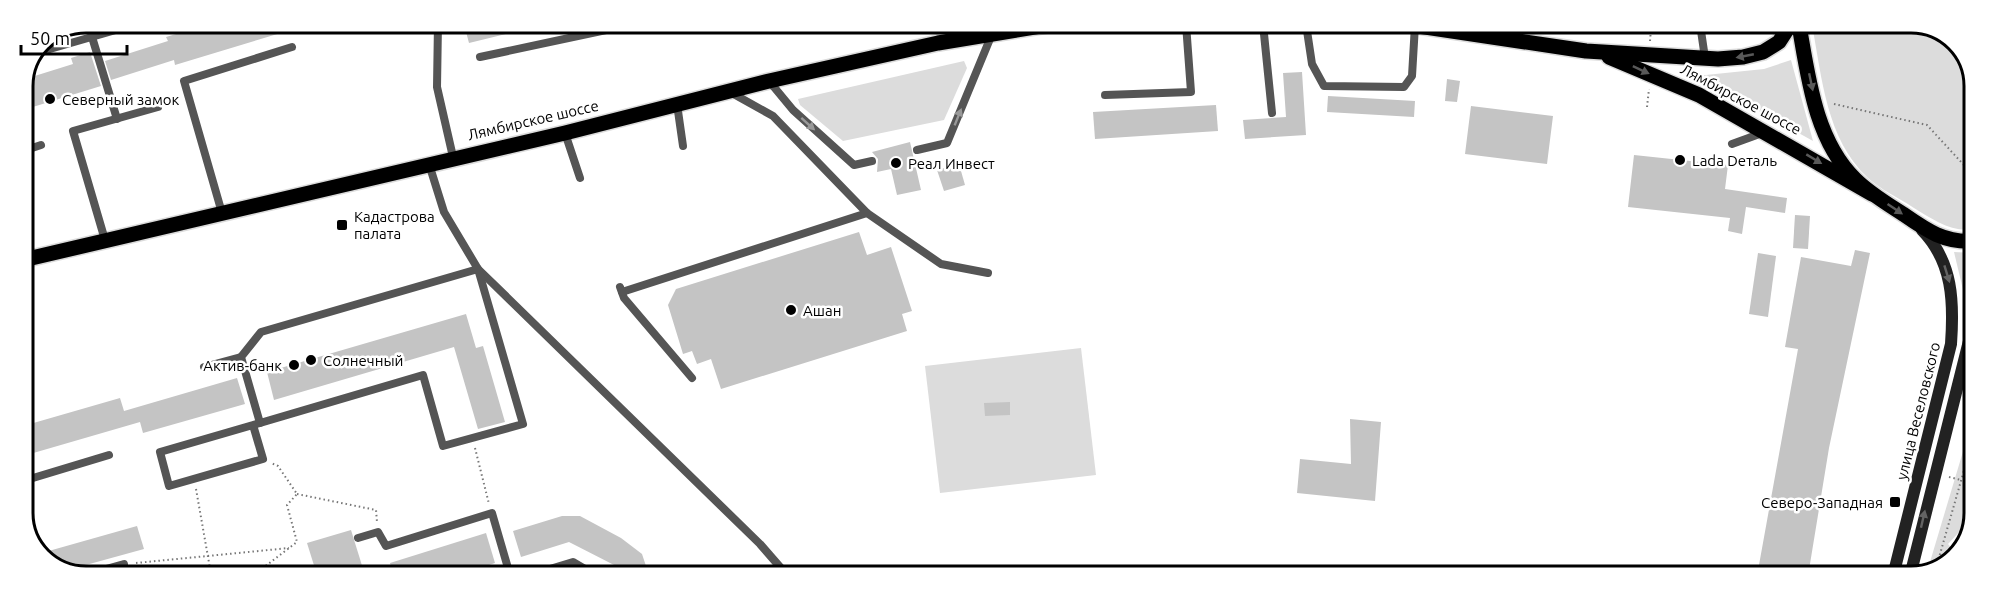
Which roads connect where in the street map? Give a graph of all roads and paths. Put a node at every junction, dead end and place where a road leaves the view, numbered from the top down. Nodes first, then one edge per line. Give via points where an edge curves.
1 (103, 33) edge
2 (438, 33) edge
3 (592, 33) edge
4 (992, 33) joint
5 (1187, 33) edge
6 (1264, 33) edge
7 (1307, 33) edge
8 (1410, 33) edge
9 (1464, 33) edge
10 (1701, 33) edge
11 (1785, 33) edge
12 (1801, 33) edge
13 (96, 35) junction
14 (292, 47) dead end
15 (49, 49) edge
16 (1586, 51) junction
17 (480, 57) dead end
18 (1705, 58) junction
19 (769, 81) junction
20 (728, 91) junction
21 (1106, 95) dead end
22 (677, 104) junction
23 (1834, 104) dead end
24 (158, 107) dead end
25 (1272, 113) dead end
26 (117, 119) junction
27 (1766, 132) junction
28 (565, 133) junction
29 (1732, 144) dead end
30 (41, 145) dead end
31 (683, 146) dead end
32 (33, 148) edge
33 (917, 150) dead end
34 (453, 157) junction
35 (872, 161) dead end
36 (429, 163) junction
37 (1964, 165) edge
38 (580, 178) dead end
39 (1872, 194) junction
40 (222, 213) junction
41 (867, 213) junction
42 (1918, 225) junction
43 (105, 240) junction
44 (1964, 241) edge
45 (33, 257) edge
46 (478, 270) junction
47 (988, 273) dead end
48 (241, 357) junction
49 (1964, 359) edge
50 (204, 367) dead end
51 (692, 378) dead end
52 (256, 424) junction
53 (474, 446) dead end
54 (109, 455) dead end
55 (262, 459) junction
56 (1964, 470) edge
57 (33, 478) edge
58 (197, 493) dead end
59 (297, 494) junction
60 (492, 513) junction
61 (378, 532) junction
62 (358, 538) dead end
63 (289, 548) junction
64 (207, 555) junction
65 (1939, 558) edge
66 (124, 564) joint
67 (117, 566) edge
68 (209, 566) edge
69 (265, 566) edge
70 (507, 566) edge
71 (560, 566) edge
72 (580, 566) edge
73 (779, 566) edge
74 (1896, 566) edge
75 (1912, 566) edge

1 - 13 lane
2 - 34 lane via 437,87
3 - 17 lane
4 - 19 main road, Лямбирское шоссе
33 -> 4 lane via 947,143
5 - 21 lane via 1191,92
6 - 25 lane
7 - 8 lane via 1312,64 1324,86 1382,87 1404,87 1412,76
9 - 16 main road, Лямбирское шоссе
10 - 18 lane
11 -> 18 main road, Лямбирское шоссе via 1763,52
12 -> 39 main road via 1826,135 1853,177
13 - 15 lane
13 - 26 lane
14 - 40 lane via 184,81
16 - 18 main road, Лямбирское шоссе
16 -> 27 main road, Лямбирское шоссе via 1623,61 1699,95
19 - 20 main road, Лямбирское шоссе
19 -> 35 lane via 793,110 854,165
20 - 22 main road, Лямбирское шоссе
20 - 41 lane via 773,116
22 - 28 main road, Лямбирское шоссе
22 - 31 lane
23 - 37 path via 1927,125
24 - 26 lane
26 - 43 lane via 73,131
27 - 29 lane
27 -> 39 main road, Лямбирское шоссе
28 - 34 main road, Лямбирское шоссе
28 - 38 lane
30 - 32 lane
34 - 36 main road, Лямбирское шоссе
36 - 40 main road, Лямбирское шоссе
36 - 46 lane via 444,212
39 -> 42 main road
40 - 43 main road, Лямбирское шоссе
41 - 47 lane via 941,264
41 - 51 lane via 621,289
42 - 44 main road via 1947,240
42 -> 74 main road, улица Веселовского via 1930,238 1948,272 1953,321 1945,372
43 - 45 main road, Лямбирское шоссе
46 - 48 lane via 261,332
46 - 52 lane via 523,424 443,447 423,375
46 - 73 lane
48 - 50 lane
48 - 52 lane
75 -> 49 main road, улица Веселовского
52 - 55 lane
52 - 55 lane via 160,452 169,486
53 - 60 path
54 - 57 lane
55 - 59 path via 278,466
56 - 65 path
58 - 64 path
59 - 61 path via 376,510
59 - 63 path via 288,505 297,542
60 - 61 lane via 386,546
60 - 70 lane
61 - 62 lane
63 - 64 path
63 - 69 path
64 - 66 path
64 - 68 path
66 - 67 lane
71 - 72 lane via 573,562

